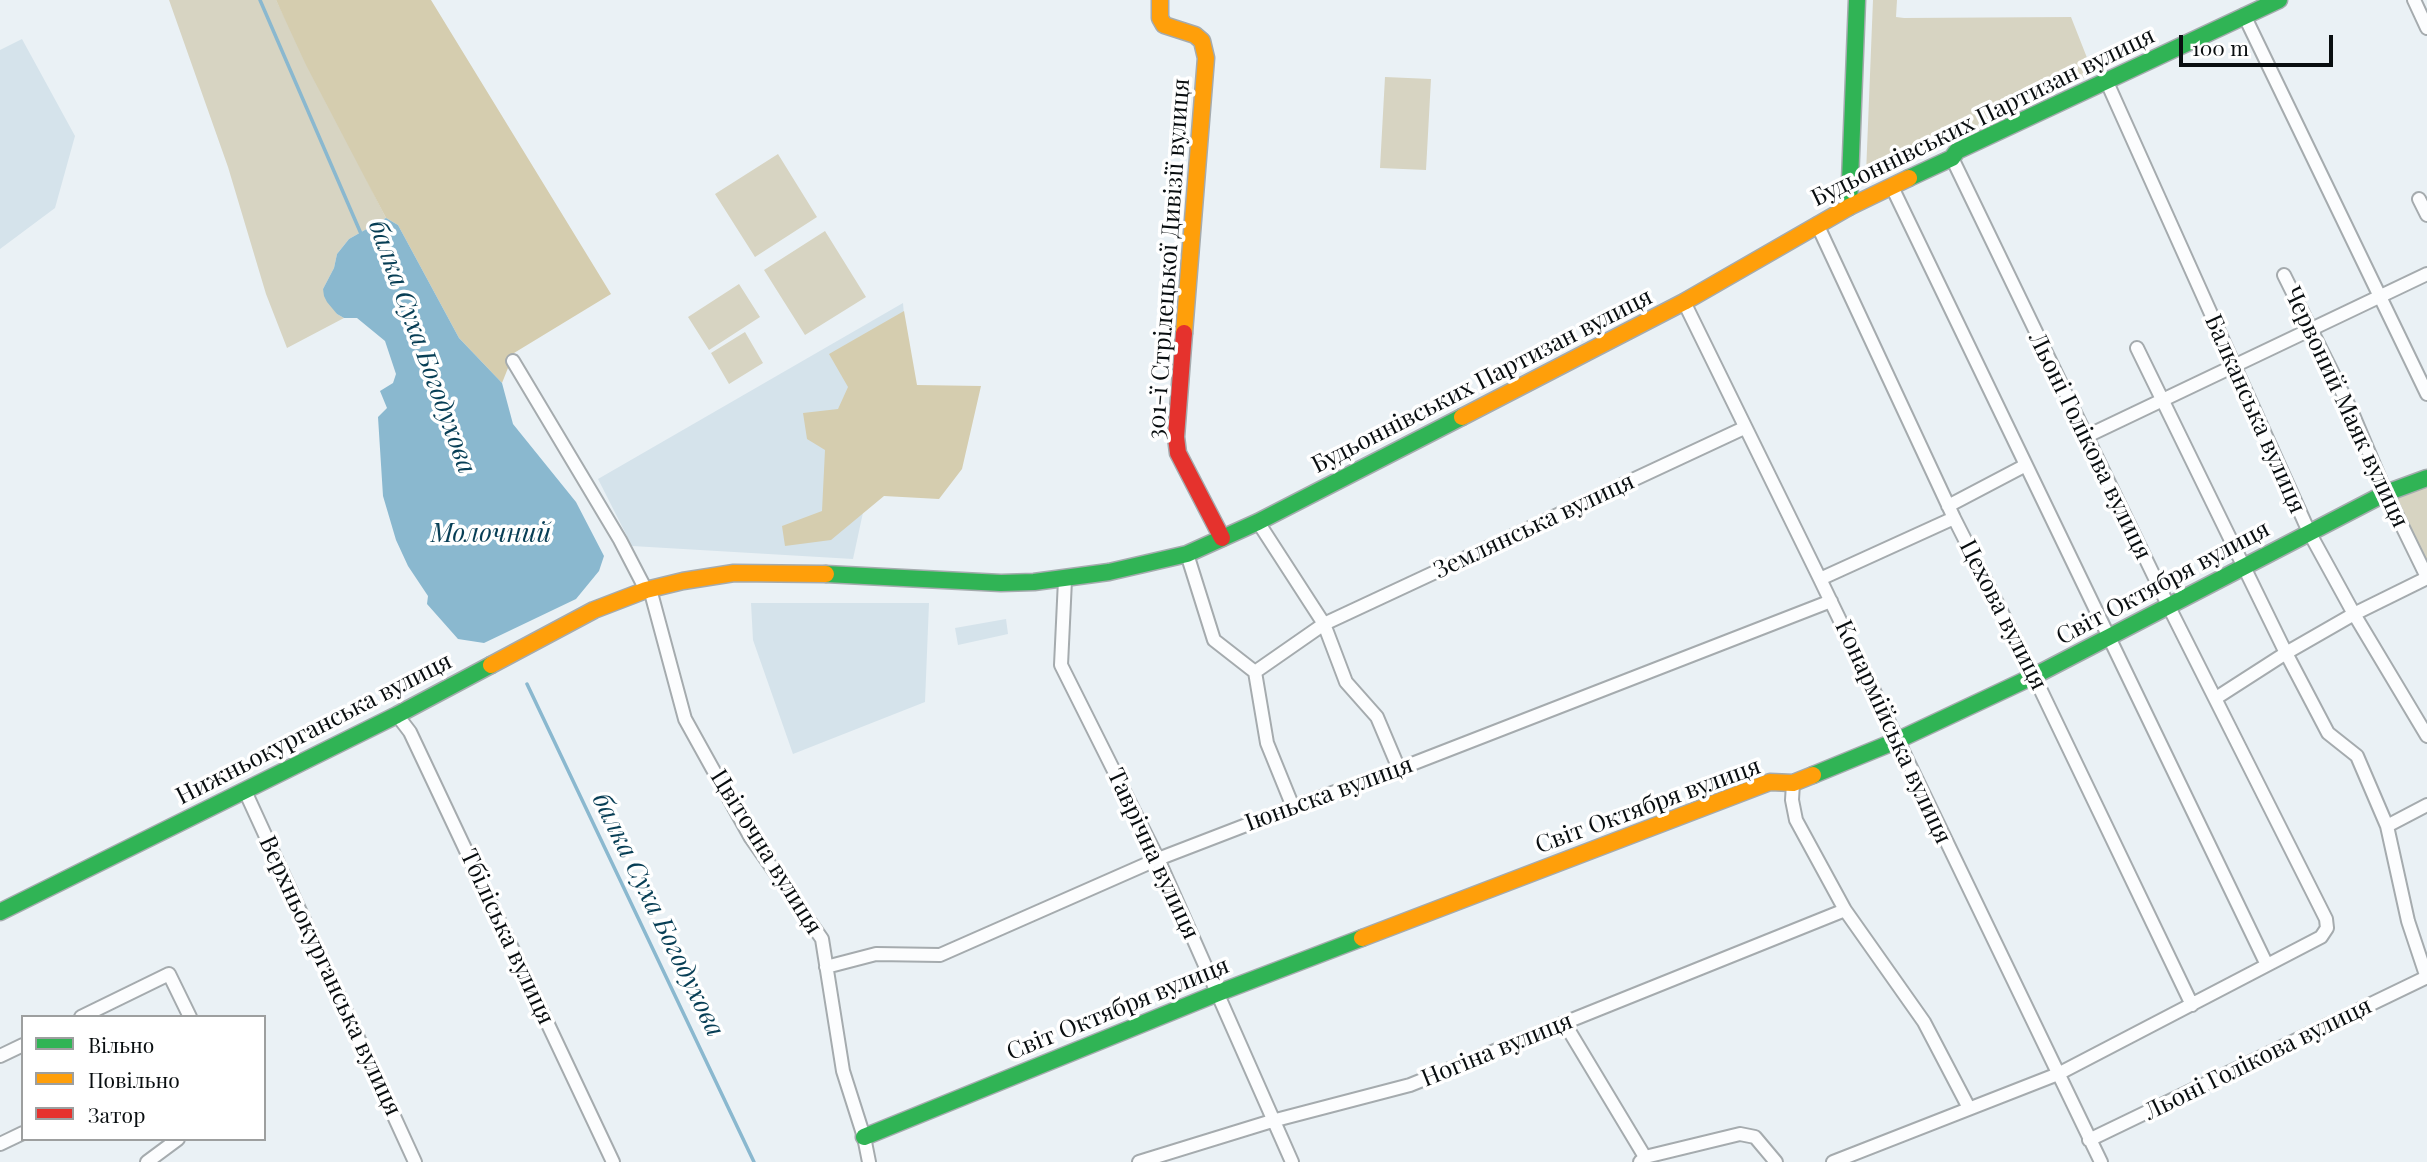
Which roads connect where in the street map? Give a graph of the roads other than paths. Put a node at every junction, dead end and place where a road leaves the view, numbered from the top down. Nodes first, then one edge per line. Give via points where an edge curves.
1 (1160, 0) edge
2 (1857, 0) edge
3 (2278, 0) edge
4 (2414, 0) edge
5 (2245, 15) junction
6 (2427, 28) edge
7 (2106, 80) junction
8 (1952, 158) junction
9 (1892, 187) junction
10 (2419, 199) dead end
11 (1849, 207) junction
12 (2427, 215) edge
13 (1817, 224) junction
14 (2427, 274) edge
15 (2284, 275) dead end
16 (2380, 296) junction
17 (1684, 302) junction
18 (2312, 329) junction
19 (2137, 348) dead end
20 (513, 361) dead end
21 (2234, 368) junction
22 (2427, 394) edge
23 (2163, 401) junction
24 (1744, 428) junction
25 (2085, 437) junction
26 (2026, 465) junction
27 (2427, 478) edge
28 (2386, 493) junction
29 (1948, 506) junction
30 (1954, 519) junction
31 (1258, 522) junction
32 (2309, 532) junction
33 (1222, 538) junction
34 (1186, 554) junction
35 (2244, 567) junction
36 (2427, 578) edge
37 (1820, 579) junction
38 (1065, 580) junction
39 (648, 590) junction
40 (1831, 601) junction
41 (2168, 605) junction
42 (2354, 614) junction
43 (1324, 624) junction
44 (2109, 637) junction
45 (2286, 653) junction
46 (1255, 672) junction
47 (2034, 676) junction
48 (2216, 698) junction
49 (397, 715) junction
50 (2427, 736) edge
51 (1896, 741) junction
52 (1399, 769) junction
53 (1793, 783) junction
54 (245, 791) junction
55 (2427, 804) edge
56 (1293, 807) junction
57 (2387, 825) junction
58 (1158, 859) junction
59 (1845, 910) junction
60 (0, 912) edge
61 (2267, 965) junction
62 (826, 967) junction
63 (2427, 978) edge
64 (1218, 992) junction
65 (2192, 1005) junction
66 (85, 1015) edge
67 (189, 1015) edge
68 (1565, 1024) junction
69 (21, 1046) edge
70 (0, 1056) edge
71 (2058, 1074) junction
72 (1969, 1108) junction
73 (1272, 1121) junction
74 (21, 1134) edge
75 (864, 1138) junction
76 (2089, 1140) junction
77 (175, 1141) edge
78 (0, 1144) edge
79 (1642, 1160) edge
80 (147, 1162) edge
81 (415, 1162) edge
82 (613, 1162) edge
83 (869, 1162) edge
84 (1139, 1162) edge
85 (1292, 1162) edge
86 (1776, 1162) edge
87 (1832, 1162) edge
88 (2101, 1162) edge

1 - 33 main road, 301-ї Стрілецької Дивізії вулиця via 1164,25 1195,35 1202,41 1206,58 1176,436 1178,453
2 - 11 main road
3 - 5 main road, Будьоннівських Партизан вулиця
4 - 6 street
5 - 7 main road, Будьоннівських Партизан вулиця
5 - 16 street
7 - 8 main road, Будьоннівських Партизан вулиця via 1957,151
7 - 21 street, Балканська вулиця
8 - 9 main road, Будьоннівських Партизан вулиця
8 - 25 street, Льоні Голікова вулиця
9 - 11 main road, Будьоннівських Партизан вулиця
9 - 26 street
10 - 12 street
11 - 13 main road, Будьоннівських Партизан вулиця
13 - 17 main road, Будьоннівських Партизан вулиця
13 - 29 street, Цехова вулиця
14 - 16 street
15 - 18 street, Червоний Маяк вулиця
16 - 18 street
16 - 22 street
17 - 24 street, Конармійська вулиця
17 - 31 main road, Будьоннівських Партизан вулиця
18 - 21 street
18 - 28 street, Червоний Маяк вулиця
19 - 23 street, Льоні Голікова вулиця
20 - 39 street, Цвiточна вулиця
21 - 23 street
21 - 32 street, Балканська вулиця
23 - 25 street
23 - 35 street, Льоні Голікова вулиця
24 - 37 street, Конармійська вулиця
24 - 43 street, Землянська вулиця
25 - 41 street, Льоні Голікова вулиця
26 - 29 street
26 - 44 street
27 - 28 main road, Світ Октября вулиця
28 - 32 main road, Світ Октября вулиця
28 - 36 street, Червоний Маяк вулиця
29 - 30 street, Цехова вулиця
30 - 37 street
30 - 47 street, Цехова вулиця
31 - 33 main road, Будьоннівських Партизан вулиця
31 - 43 street
32 - 35 main road, Світ Октября вулиця
32 - 42 street, Балканська вулиця
33 - 34 main road, Будьоннівських Партизан вулиця
34 - 38 main road, Будьоннівських Партизан вулиця
34 - 46 street via 1214,640
35 - 41 main road, Світ Октября вулиця
35 - 45 street, Льоні Голікова вулиця
36 - 42 street
37 - 40 street, Конармійська вулиця
38 - 39 main road, Будьоннівських Партизан вулиця via 1001,583 734,573
38 - 58 street, Таврічна вулиця via 1061,666
39 - 49 main road, Нижньокурганська вулиця via 594,610
39 - 62 street, Цвiточна вулиця via 685,719 751,838 822,939
40 - 51 street, Конармійська вулиця
40 - 52 street, Iюньска вулиця
41 - 44 main road, Світ Октября вулиця
41 - 48 street, Льоні Голікова вулиця
42 - 45 street
42 - 50 street, Балканська вулиця
43 - 46 street, Землянська вулиця
43 - 52 street via 1346,682 1377,717
44 - 47 main road, Світ Октября вулиця
44 - 61 street
45 - 48 street
45 - 57 street, Льоні Голікова вулиця via 2328,733 2357,756
46 - 56 street via 1267,743
47 - 51 main road, Світ Октября вулиця
47 - 65 street, Цехова вулиця
48 - 61 street, Льоні Голікова вулиця via 2326,919 2321,937
49 - 54 main road, Нижньокурганська вулиця
49 - 82 street, Тбіліська вулиця via 410,732
51 - 53 main road, Світ Октября вулиця
51 - 71 street, Конармійська вулиця
52 - 56 street, Iюньска вулиця
53 - 59 street via 1796,820
53 - 64 main road, Світ Октября вулиця via 1770,782
54 - 60 main road, Нижньокурганська вулиця
54 - 81 street, Верхньокурганська вулиця
55 - 57 street
56 - 58 street, Iюньска вулиця
57 - 63 street, Льоні Голікова вулиця via 2408,921
58 - 62 street, Iюньска вулиця via 940,955 876,954
58 - 64 street, Таврічна вулиця
59 - 68 street, Ногіна вулиця
59 - 72 street via 1924,1022
61 - 65 street
62 - 75 street, Цвiточна вулиця via 844,1071
63 - 76 street, Льоні Голікова вулиця
64 - 73 street, Таврічна вулиця
64 - 75 main road, Світ Октября вулиця
65 - 71 street
66 - 67 street via 169,974
68 - 73 street, Ногіна вулиця via 1410,1085
68 - 79 street
69 - 70 street
71 - 72 street
71 - 76 street, Конармійська вулиця
72 - 87 street
73 - 84 street, Ногіна вулиця
73 - 85 street, Таврічна вулиця
74 - 78 street
75 - 83 street, Цвiточна вулиця
76 - 88 street, Конармійська вулиця
77 - 80 street
79 - 86 street via 1740,1135 1755,1137

